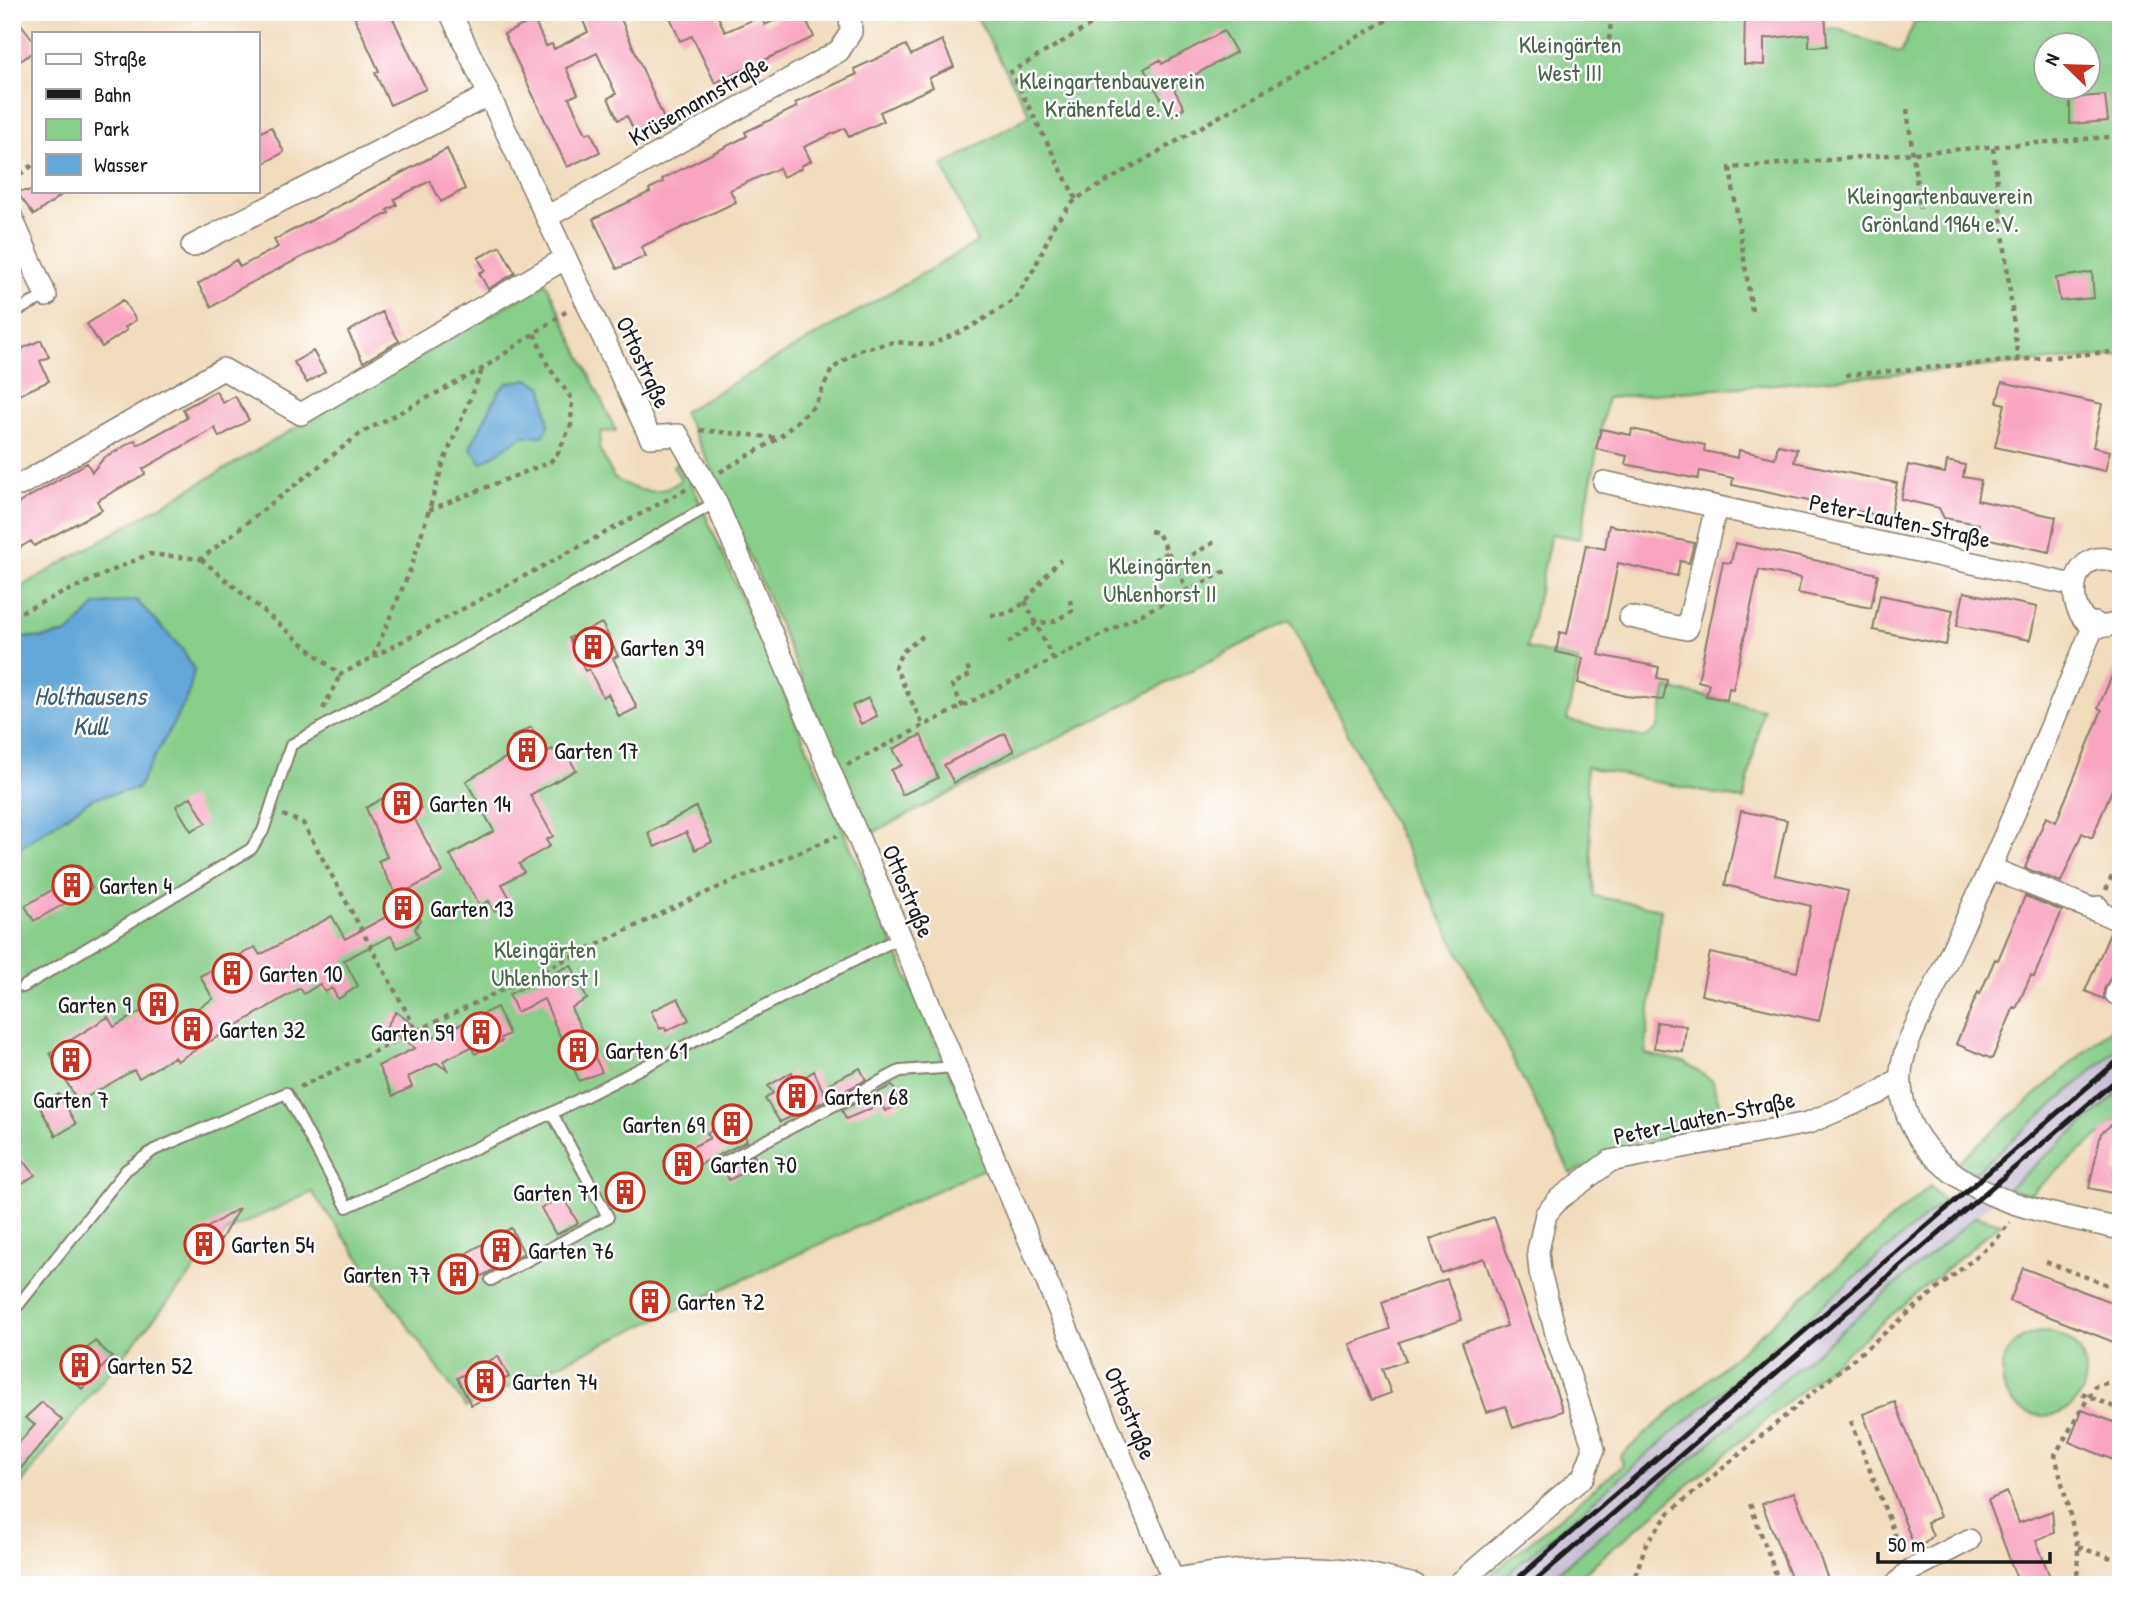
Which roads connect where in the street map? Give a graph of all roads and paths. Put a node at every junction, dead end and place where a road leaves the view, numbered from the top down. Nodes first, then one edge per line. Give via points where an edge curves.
1 (450, 12) edge
2 (850, 12) edge
3 (1113, 12) edge
4 (1401, 12) edge
5 (1612, 12) edge
6 (1609, 40) dead end
7 (489, 95) junction
8 (1906, 110) dead end
9 (2121, 136) edge
10 (1993, 148) junction
11 (1912, 153) junction
12 (32, 166) edge
13 (12, 180) edge
14 (1076, 199) junction
15 (1920, 209) dead end
16 (547, 217) junction
17 (12, 218) edge
18 (192, 246) dead end
19 (566, 258) junction
20 (46, 296) joint
21 (585, 298) junction
22 (1752, 311) dead end
23 (12, 313) edge
24 (534, 333) junction
25 (2121, 351) edge
26 (2018, 360) dead end
27 (482, 369) junction
28 (1846, 375) dead end
29 (678, 435) junction
30 (779, 438) junction
31 (702, 481) junction
32 (1604, 482) dead end
33 (20, 485) dead end
34 (716, 502) junction
35 (1716, 507) junction
36 (429, 510) junction
37 (1150, 531) dead end
38 (1216, 541) dead end
39 (1168, 552) junction
40 (201, 559) junction
41 (1061, 560) dead end
42 (1154, 560) dead end
43 (2120, 563) edge
44 (1175, 565) junction
45 (1226, 572) dead end
46 (2073, 585) junction
47 (1188, 591) junction
48 (1026, 600) junction
49 (1070, 600) dead end
50 (991, 615) dead end
51 (12, 616) edge
52 (1630, 617) dead end
53 (2121, 621) edge
54 (1037, 623) junction
55 (2095, 624) junction
56 (923, 636) dead end
57 (1008, 643) dead end
58 (373, 657) junction
59 (1054, 661) junction
60 (965, 663) dead end
61 (340, 675) junction
62 (963, 707) junction
63 (924, 727) junction
64 (315, 729) junction
65 (831, 774) junction
66 (270, 810) junction
67 (854, 828) junction
68 (2121, 856) edge
69 (1990, 868) junction
70 (2098, 909) junction
71 (2121, 921) edge
72 (901, 937) junction
73 (23, 987) dead end
74 (417, 1031) junction
75 (956, 1067) junction
76 (1900, 1078) junction
77 (286, 1093) junction
78 (551, 1113) junction
79 (719, 1166) dead end
80 (2002, 1217) dead end
81 (2121, 1229) edge
82 (2046, 1262) dead end
83 (491, 1280) dead end
84 (2121, 1290) edge
85 (12, 1313) edge
86 (2121, 1380) edge
87 (2081, 1393) dead end
88 (2088, 1397) junction
89 (2121, 1410) edge
90 (1851, 1421) dead end
91 (1750, 1504) dead end
92 (1969, 1540) dead end
93 (2078, 1547) junction
94 (2121, 1561) edge
95 (1902, 1578) edge
96 (1165, 1582) edge
97 (1415, 1585) edge
98 (1457, 1585) edge
99 (1632, 1585) edge
100 (1780, 1585) edge
101 (2077, 1585) edge

1 - 7 street, Ottostraße
2 - 16 street, Krüsemannstraße via 851,32 839,51
3 - 14 path via 1011,72
4 - 14 path
5 - 6 path
7 - 16 street, Ottostraße
7 - 18 street
8 - 11 path
9 - 10 path
10 - 11 path
10 - 26 path
11 - 15 path
11 - 22 path via 1730,168
12 - 13 path
14 - 30 path via 1055,223 1014,300 930,345 894,342 859,350 832,369 815,405
16 - 19 street, Ottostraße
17 - 20 street
19 - 21 street, Ottostraße
19 - 33 street via 301,414 223,369
20 - 23 lane
21 - 24 path
21 - 29 street, Ottostraße via 650,437
24 - 27 path
24 - 36 path via 548,366 572,399 570,425 557,454 550,462
25 - 28 path
27 - 36 path
27 - 40 path via 361,433
29 - 30 path via 690,430
29 - 31 street, Ottostraße
30 - 31 path
31 - 34 street, Ottostraße
31 - 58 path
32 - 35 street, Peter-Lauten-Straße
34 - 64 lane
34 - 65 street, Ottostraße
35 - 46 street, Peter-Lauten-Straße
35 - 52 street via 1687,629
36 - 58 path via 411,568
37 - 39 path via 1158,533
38 - 44 path
39 - 42 path
39 - 44 path
40 - 51 path via 149,554
40 - 61 path
41 - 48 path
43 - 46 street via 2095,561 2079,573
44 - 47 path
45 - 47 path
46 - 55 street via 2078,612
47 - 59 path
48 - 50 path
48 - 54 path
49 - 54 path via 1072,611 1053,622
53 - 55 street
54 - 57 path
54 - 59 path
55 - 69 street
56 - 63 path via 902,652 895,667
58 - 61 path
59 - 62 path
60 - 62 path via 971,674 951,685
61 - 64 path
62 - 63 path
63 - 65 path
64 - 66 lane via 291,745
65 - 67 street, Ottostraße
66 - 73 lane via 251,849
66 - 74 path via 303,823
67 - 72 street, Ottostraße
67 - 74 path via 696,897
68 - 70 path
69 - 70 street
69 - 76 street via 1908,1046
70 - 71 street
72 - 75 street, Ottostraße
72 - 78 lane
74 - 77 path
75 - 79 lane via 900,1071
75 - 96 street, Ottostraße
76 - 81 street via 1913,1127 1935,1158 1960,1179 2022,1206
76 - 98 street, Peter-Lauten-Straße via 1879,1093 1808,1123 1610,1161 1545,1214 1538,1251 1540,1272 1594,1449 1583,1477
77 - 78 lane via 347,1207
77 - 85 lane via 154,1150 126,1170
78 - 83 lane via 608,1217
80 - 99 path via 2013,1219 1996,1240 1669,1513 1646,1544
82 - 84 path
86 - 88 path via 2095,1386
87 - 88 path
88 - 89 path
88 - 93 path via 2055,1455
90 - 95 path
91 - 100 path
92 - 95 street
93 - 94 path
93 - 101 path
96 - 97 street via 1247,1570 1344,1570

